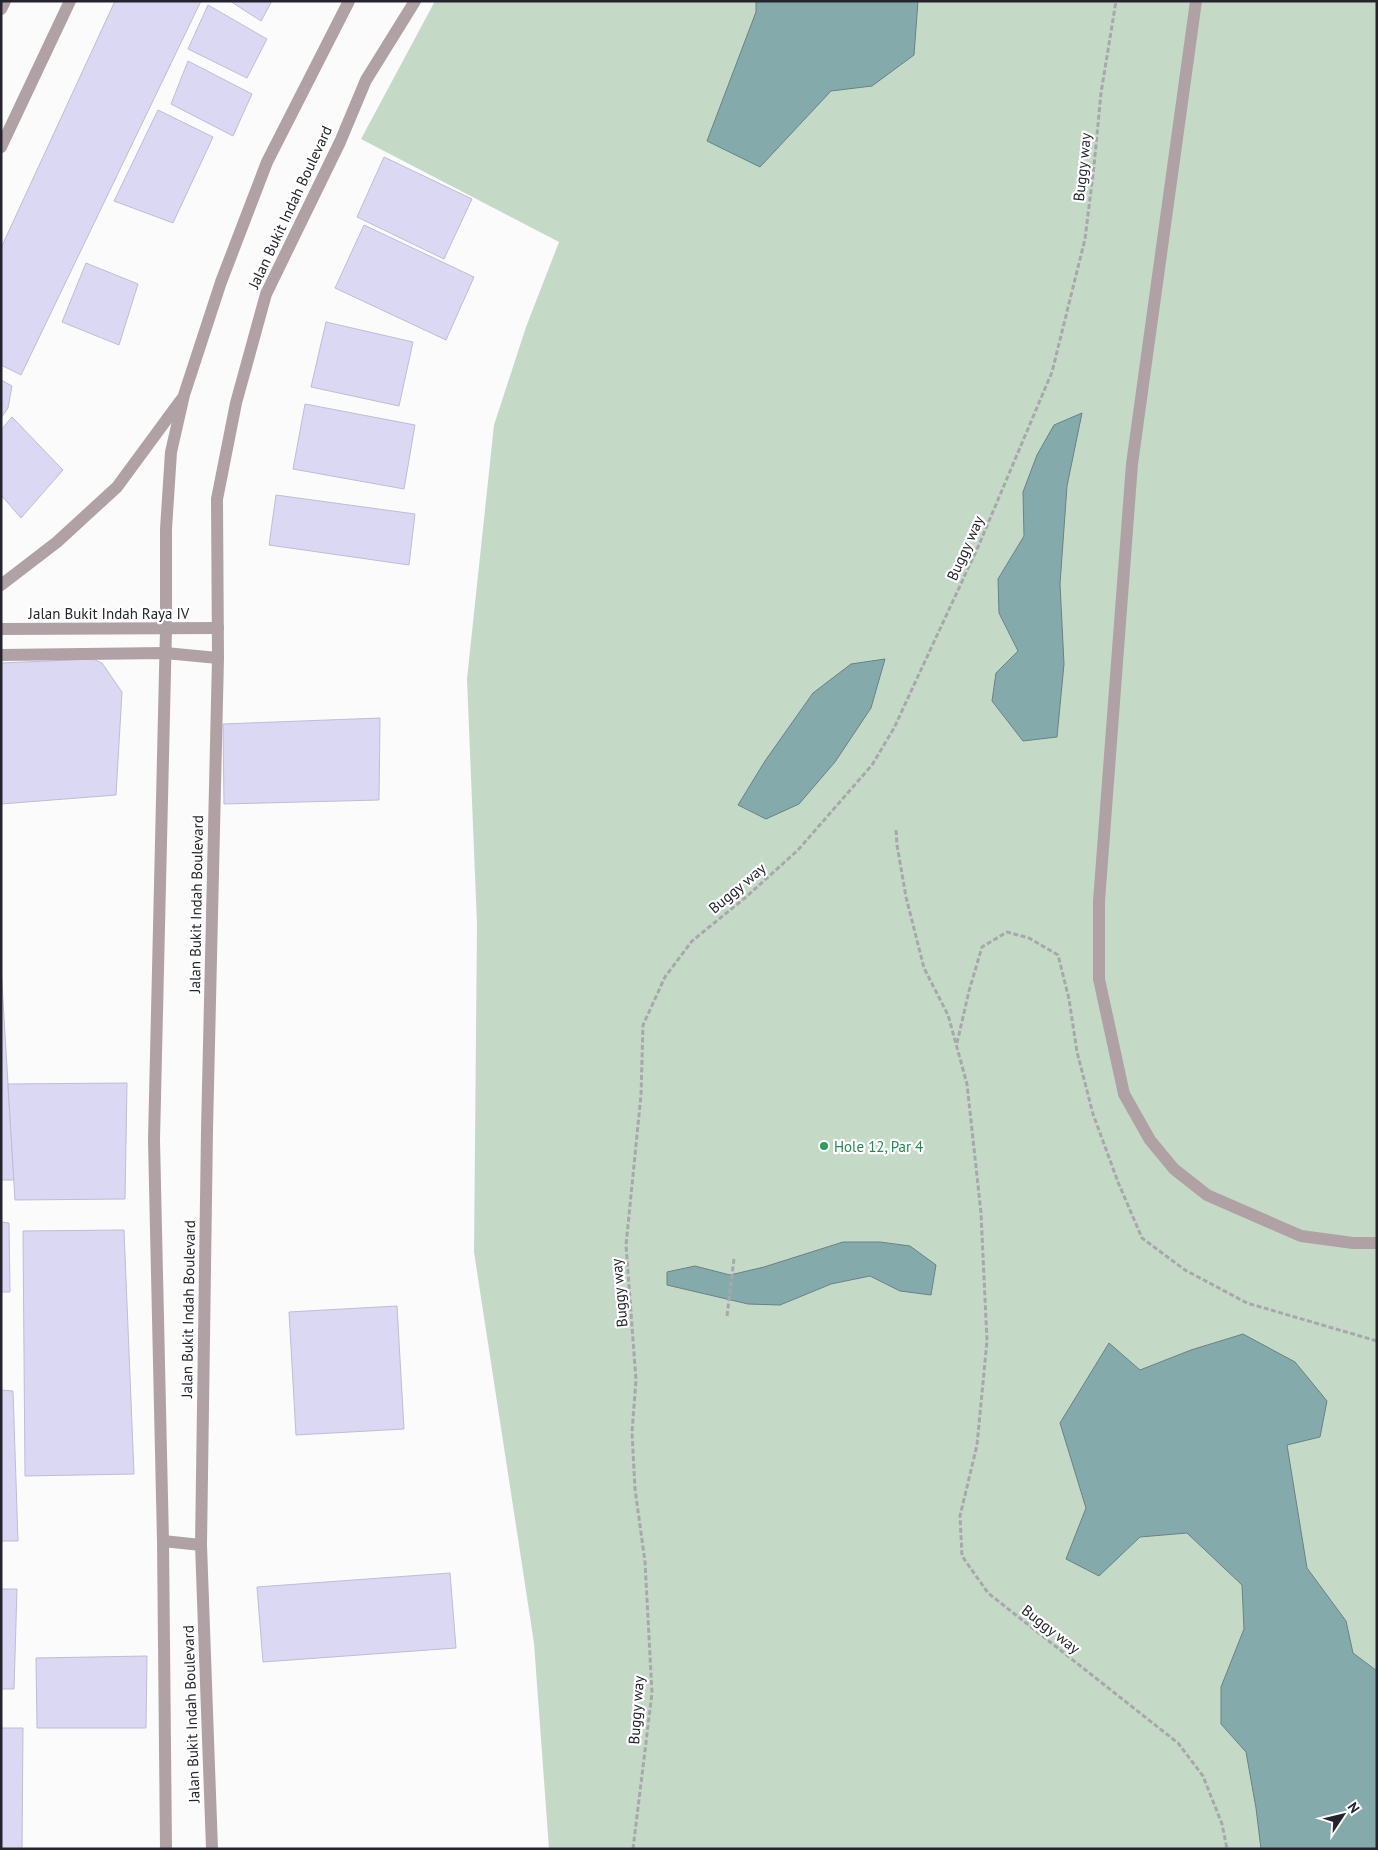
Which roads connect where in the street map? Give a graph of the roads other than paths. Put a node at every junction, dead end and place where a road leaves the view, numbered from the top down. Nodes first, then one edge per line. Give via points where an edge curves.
1 (4, 1) edge
2 (70, 1) edge
3 (349, 1) edge
4 (416, 1) edge
5 (1196, 1) edge
6 (1, 9) edge
7 (1, 147) edge
8 (184, 395) junction
9 (1, 586) edge
10 (218, 628) junction
11 (1, 629) edge
12 (166, 629) junction
13 (165, 653) junction
14 (1, 655) edge
15 (218, 658) junction
16 (1377, 1243) edge
17 (163, 1541) junction
18 (201, 1545) junction
19 (166, 1849) edge
20 (212, 1849) edge

1 - 6 street
2 - 7 street
3 - 8 street via 267,162 221,282
4 - 10 street, Jalan Bukit Indah Boulevard via 366,80 340,142 266,294 236,403 217,500
5 - 16 street via 1132,464 1099,901 1100,979 1124,1094 1150,1140 1174,1169 1207,1194 1301,1236 1354,1244
8 - 9 street via 117,486 57,542
8 - 12 street via 171,452 166,529
10 - 12 street, Jalan Bukit Indah Raya IV
10 - 15 street, Jalan Bukit Indah Boulevard
11 - 12 street, Jalan Bukit Indah Raya IV
12 - 13 street
13 - 14 street
13 - 15 street
13 - 17 street via 154,1140
15 - 18 street, Jalan Bukit Indah Boulevard
17 - 18 street
17 - 19 street
18 - 20 street, Jalan Bukit Indah Boulevard

